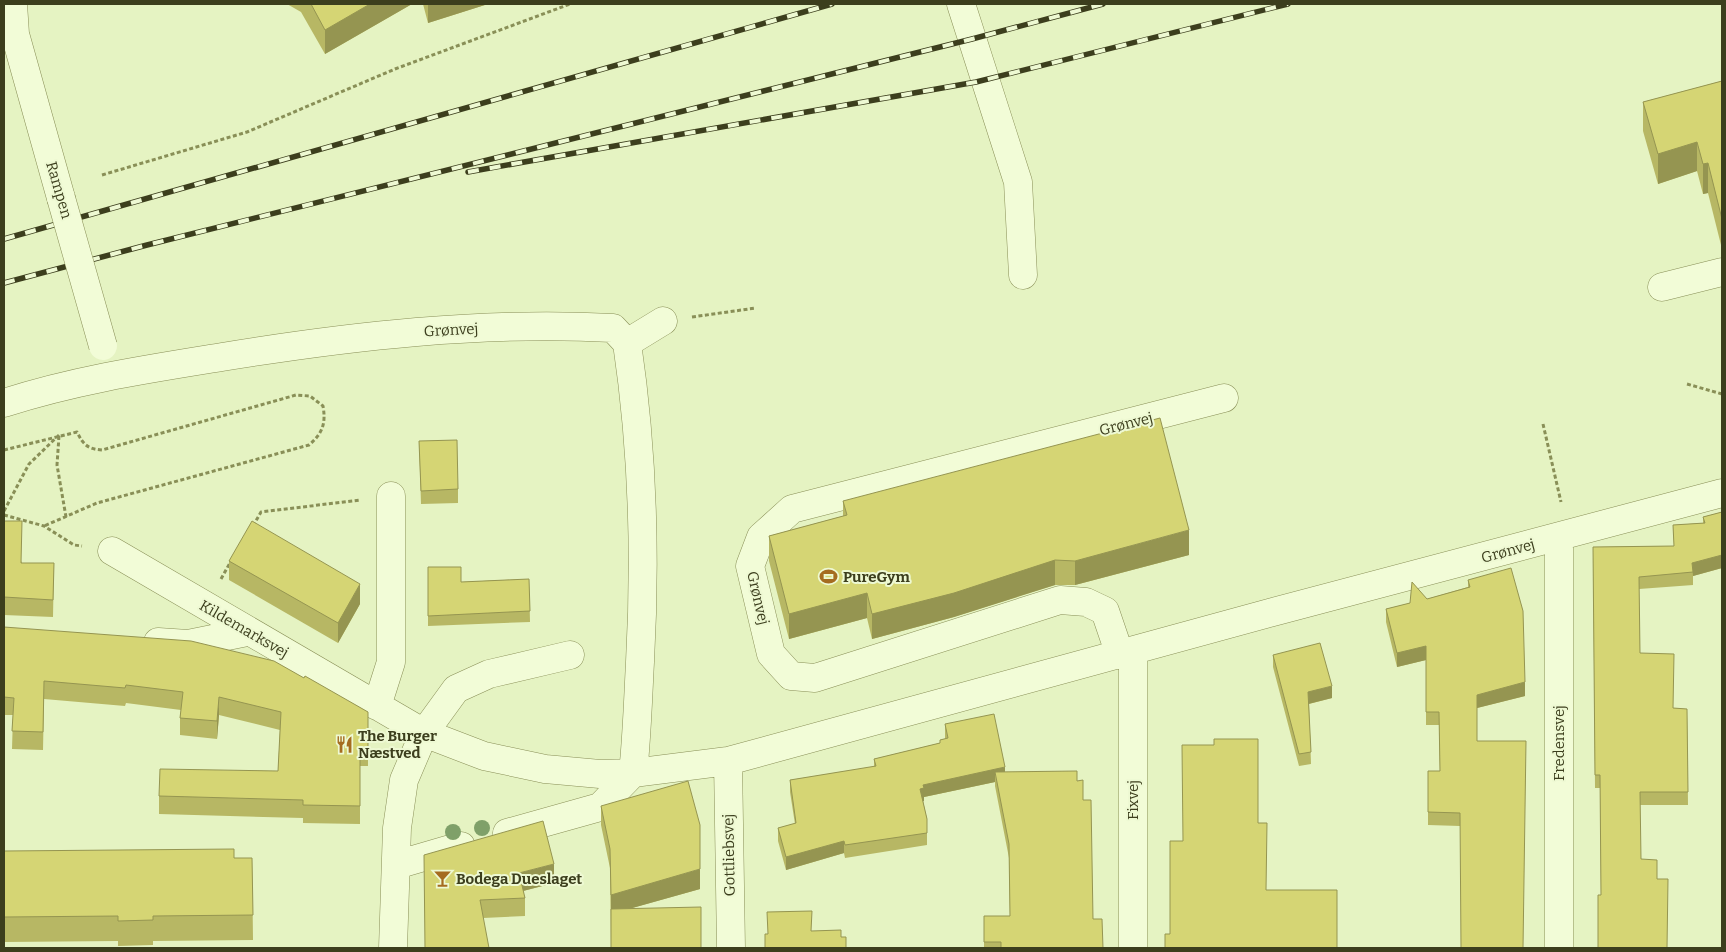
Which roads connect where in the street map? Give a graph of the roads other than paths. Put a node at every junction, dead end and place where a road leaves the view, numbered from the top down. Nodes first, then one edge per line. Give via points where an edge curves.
1 (13, 4) edge
2 (961, 4) edge
3 (9, 34) edge
4 (1722, 272) edge
5 (1023, 275) dead end
6 (1662, 287) dead end
7 (663, 321) road end
8 (627, 343) junction
9 (111, 374) junction
10 (1224, 398) dead end
11 (4, 403) edge
12 (1722, 493) edge
13 (391, 496) road end
14 (1563, 536) junction
15 (112, 551) road end
16 (247, 632) junction
17 (130, 639) edge
18 (1126, 653) junction
19 (570, 655) dead end
20 (377, 706) junction
21 (424, 733) junction
22 (728, 761) junction
23 (632, 773) junction
24 (396, 865) junction
25 (393, 948) edge
26 (731, 948) edge
27 (1133, 948) edge
28 (1559, 948) edge

1 - 3 street, Rampen
2 - 5 street via 1018,182
3 - 9 street, Rampen, bridge via 61,198
4 - 6 street
7 - 8 street
8 - 9 street, Grønvej via 613,328 568,326 436,330 336,339
8 - 23 street via 641,474 645,580
9 - 11 street, Grønvej
10 - 18 street, Grønvej via 792,509 761,537 750,566 771,654 791,676 815,678 1060,600 1086,602 1105,612
12 - 14 street, Grønvej
13 - 20 street via 391,662
14 - 18 street, Grønvej
14 - 28 street, Fredensvej
15 - 16 street, Kildemarksvej
16 - 17 street via 188,644
16 - 20 street, Kildemarksvej
18 - 22 street, Grønvej
18 - 27 street, Fixvej
19 - 21 street via 489,674 456,689
20 - 21 street, Kildemarksvej
21 - 23 street, Grønvej via 484,756 545,769
21 - 24 street via 404,780 396,828
22 - 23 street, Grønvej
22 - 26 street, Gottliebsvej
23 - 24 street via 600,807
24 - 25 street

